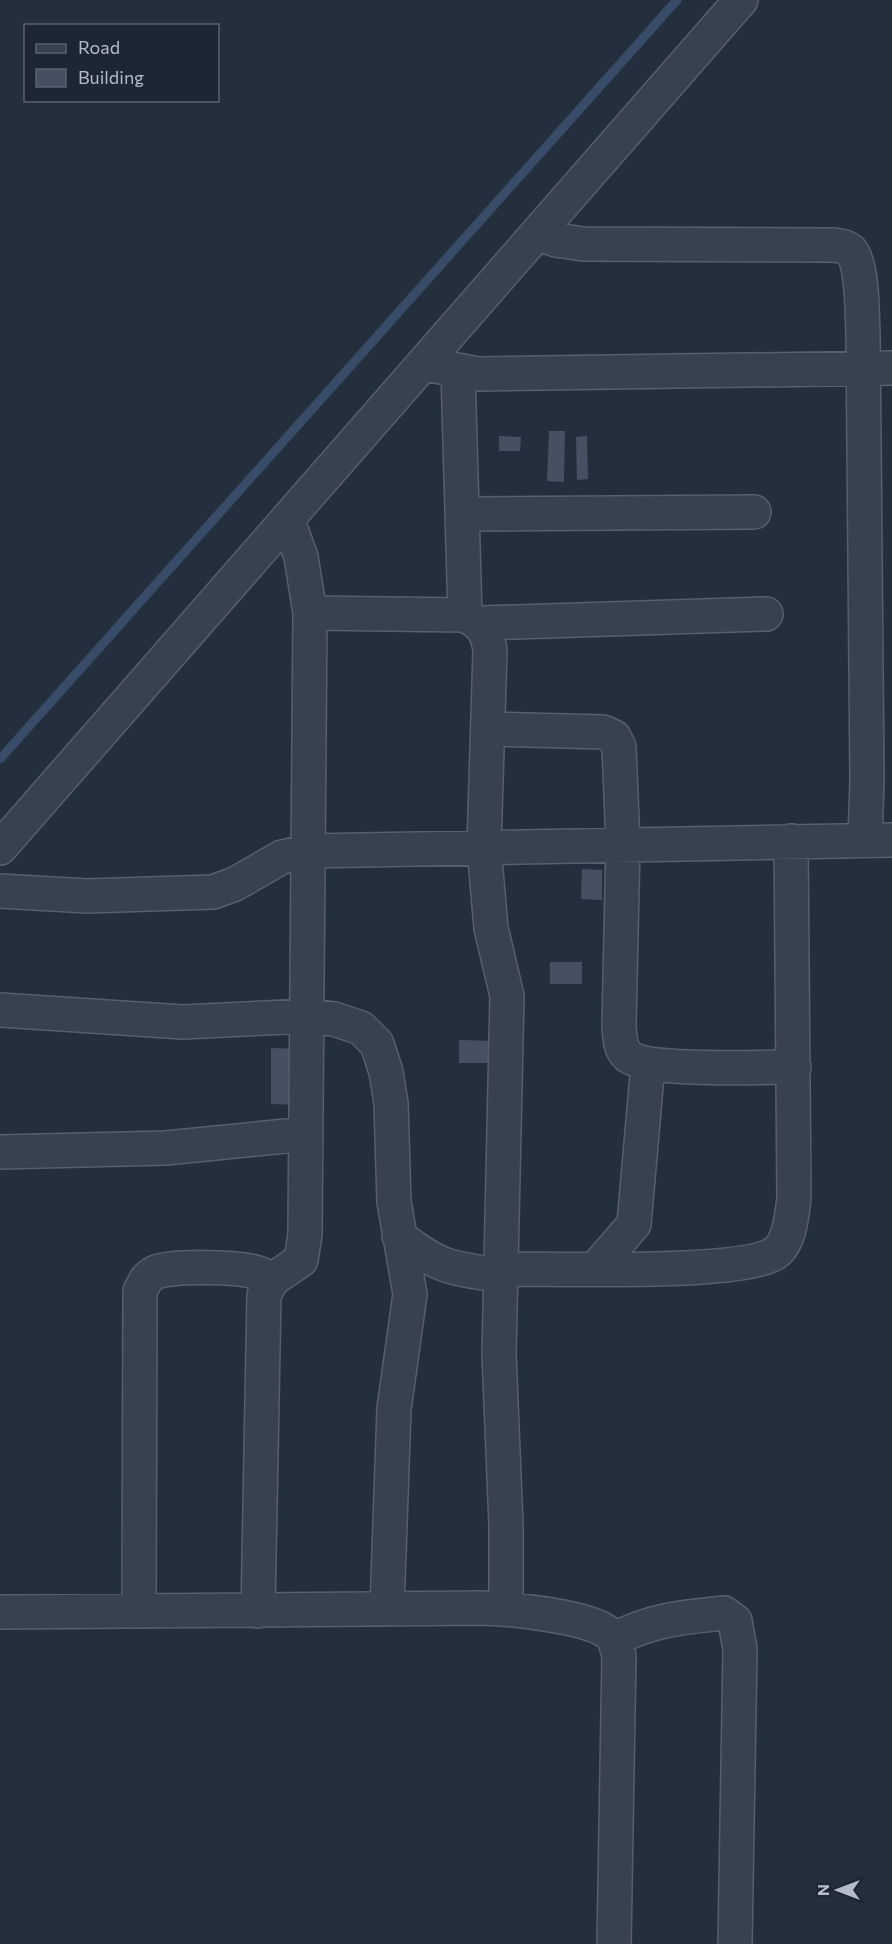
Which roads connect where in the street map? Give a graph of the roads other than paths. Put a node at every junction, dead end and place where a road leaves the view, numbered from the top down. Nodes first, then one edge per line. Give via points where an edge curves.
1 (741, 0) edge
2 (538, 233) junction
3 (425, 364) junction
4 (877, 369) edge
5 (458, 372) junction
6 (754, 512) dead end
7 (462, 514) junction
8 (288, 521) junction
9 (310, 613) junction
10 (766, 614) dead end
11 (473, 619) junction
12 (488, 729) junction
13 (878, 840) edge
14 (791, 841) junction
15 (623, 844) junction
16 (484, 847) junction
17 (0, 848) edge
18 (309, 851) junction
19 (0, 891) edge
20 (0, 1010) edge
21 (308, 1016) junction
22 (648, 1064) junction
23 (794, 1067) junction
24 (306, 1134) junction
25 (0, 1152) edge
26 (399, 1236) junction
27 (596, 1268) junction
28 (500, 1272) junction
29 (272, 1280) junction
30 (387, 1609) junction
31 (506, 1609) junction
32 (139, 1611) junction
33 (258, 1611) junction
34 (0, 1612) edge
35 (614, 1640) junction
36 (614, 1944) edge
37 (735, 1944) edge

1 - 2 street
2 - 3 street
2 - 4 street via 583,244 845,247 852,252 858,273
3 - 5 street
3 - 8 street
4 - 5 street
4 - 13 street via 867,780
5 - 7 street
6 - 7 street
7 - 11 street
8 - 9 street via 301,557
8 - 17 street
9 - 11 street
9 - 18 street
10 - 11 street
11 - 12 street via 488,634
12 - 15 street via 603,732 614,737 621,759
12 - 16 street
13 - 14 street
14 - 15 street
14 - 23 street
15 - 16 street
15 - 22 street via 620,1043 625,1054
16 - 18 street
16 - 28 street via 491,928 507,996
18 - 19 street via 282,857 213,892 87,896
18 - 21 street
20 - 21 street via 183,1022
21 - 24 street
21 - 26 street via 361,1028 377,1044 391,1104
22 - 23 street
22 - 27 street via 634,1224
23 - 27 street via 794,1198 785,1240 777,1252 740,1263
24 - 25 street via 166,1149
24 - 29 street via 304,1253 296,1266
26 - 28 street via 440,1265
26 - 30 street via 410,1294 394,1409
27 - 28 street
28 - 31 street
29 - 32 street via 238,1268 167,1270 154,1272 140,1291
29 - 33 street via 262,1308
30 - 31 street
30 - 33 street
31 - 35 street via 591,1625 607,1631
32 - 33 street
32 - 34 street
35 - 36 street via 619,1656
35 - 37 street via 660,1621 724,1613 735,1621 740,1649

